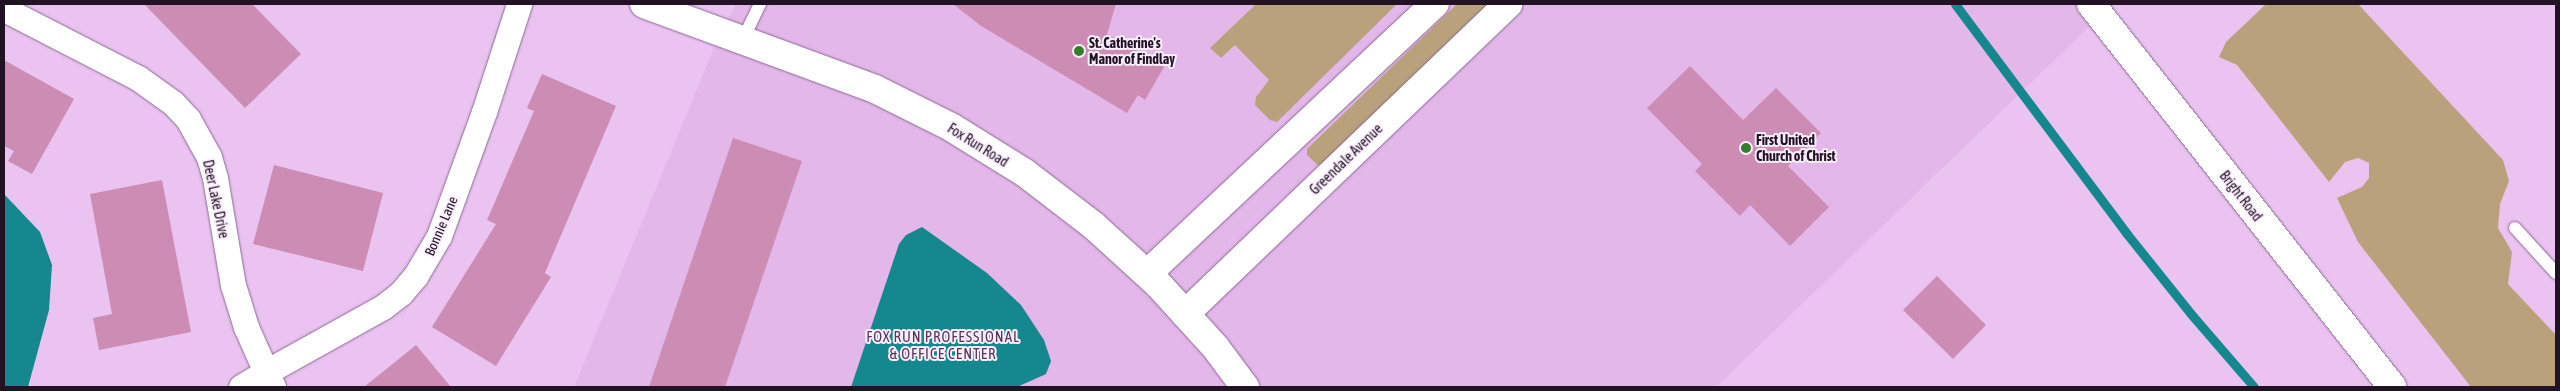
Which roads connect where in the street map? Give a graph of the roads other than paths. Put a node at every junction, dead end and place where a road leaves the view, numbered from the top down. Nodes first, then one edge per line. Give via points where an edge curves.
1 (519, 4) edge
2 (644, 4) edge
3 (760, 4) edge
4 (1435, 4) edge
5 (1508, 4) edge
6 (2091, 4) edge
7 (4, 9) edge
8 (744, 39) junction
9 (2514, 228) dead end
10 (2556, 273) edge
11 (1147, 274) junction
12 (1185, 314) junction
13 (270, 380) edge
14 (241, 387) edge
15 (1245, 387) edge
16 (2392, 387) edge

1 - 13 street, Bonnie Lane via 439,236 416,276 384,307
2 - 8 street, Fox Run Road
3 - 8 lane
4 - 11 street
5 - 12 street, Greendale Avenue
6 - 16 street, Bright Road
7 - 13 street, Deer Lake Drive via 138,78 173,103 188,119 209,157 233,285 246,327
8 - 11 street, Fox Run Road via 875,89 951,127 1025,174 1094,226
9 - 10 lane
11 - 12 street, Fox Run Road
12 - 15 street, Fox Run Road
13 - 14 street, Bonnie Lane

